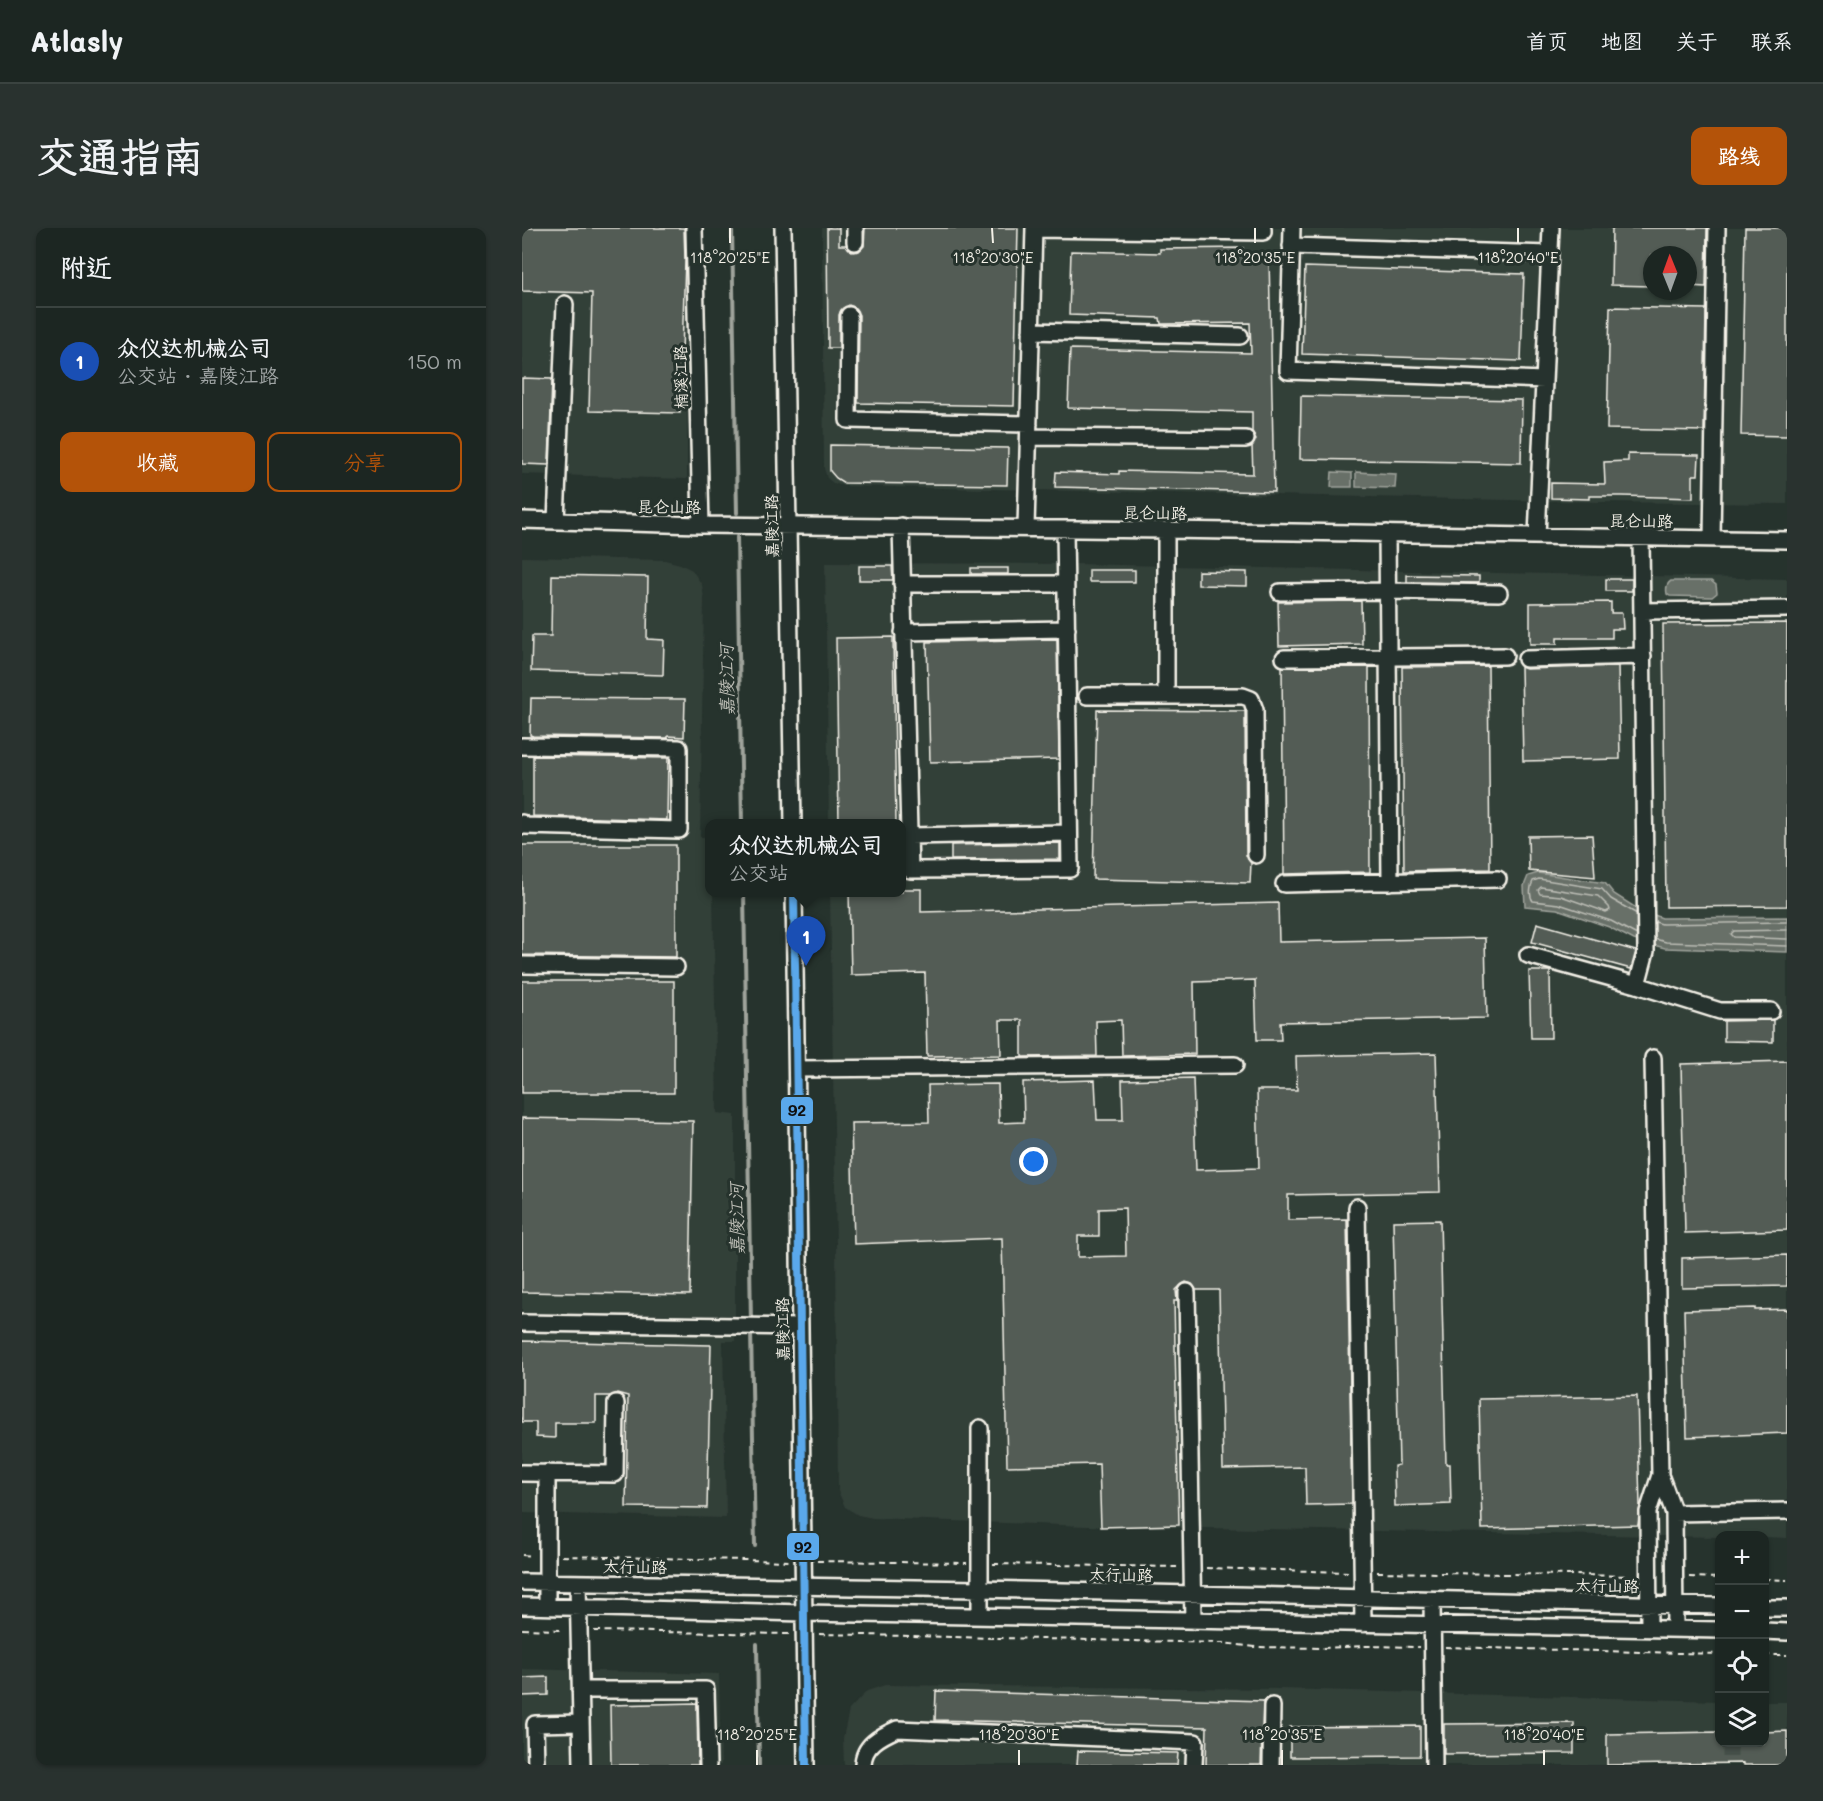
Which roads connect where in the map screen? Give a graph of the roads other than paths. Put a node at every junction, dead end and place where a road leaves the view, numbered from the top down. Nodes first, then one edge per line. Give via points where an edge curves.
1 (694, 228) edge
2 (783, 228) edge
3 (1263, 228) edge
4 (1292, 228) edge
5 (1551, 228) edge
6 (1718, 228) edge
7 (1034, 229) edge
8 (1291, 246) junction
9 (1550, 254) junction
10 (565, 304) dead end
11 (849, 315) dead end
12 (1031, 331) junction
13 (1240, 336) dead end
14 (1544, 380) junction
15 (1029, 430) junction
16 (1246, 439) dead end
17 (522, 520) edge
18 (556, 521) junction
19 (701, 525) junction
20 (789, 525) junction
21 (901, 526) junction
22 (1026, 528) junction
23 (1065, 529) junction
24 (1166, 530) junction
25 (1387, 533) junction
26 (1537, 536) junction
27 (1641, 538) junction
28 (1712, 539) junction
29 (1787, 540) edge
30 (902, 584) junction
31 (1066, 584) junction
32 (1387, 591) junction
33 (1280, 592) dead end
34 (1499, 593) dead end
35 (1787, 609) edge
36 (1642, 610) junction
37 (1067, 629) junction
38 (903, 632) junction
39 (1505, 656) dead end
40 (1643, 656) junction
41 (1388, 657) junction
42 (1284, 658) dead end
43 (1526, 659) dead end
44 (1088, 696) dead end
45 (1166, 696) junction
46 (522, 746) edge
47 (794, 819) edge
48 (522, 824) edge
49 (1070, 833) junction
50 (909, 836) junction
51 (1256, 855) dead end
52 (906, 871) edge
53 (1498, 879) dead end
54 (1390, 882) junction
55 (1284, 884) dead end
56 (794, 897) edge
57 (1528, 955) dead end
58 (522, 964) edge
59 (676, 967) dead end
60 (1637, 985) junction
61 (1771, 1011) dead end
62 (1653, 1058) dead end
63 (1234, 1065) dead end
64 (797, 1070) junction
65 (1357, 1208) dead end
66 (1187, 1292) dead end
67 (522, 1323) edge
68 (800, 1327) junction
69 (616, 1403) dead end
70 (980, 1428) dead end
71 (522, 1473) edge
72 (547, 1473) junction
73 (1660, 1475) junction
74 (1787, 1511) edge
75 (1674, 1513) junction
76 (522, 1582) edge
77 (547, 1582) junction
78 (578, 1583) junction
79 (804, 1587) junction
80 (980, 1590) junction
81 (1193, 1594) junction
82 (1363, 1599) junction
83 (1432, 1600) junction
84 (1649, 1604) junction
85 (1675, 1605) junction
86 (522, 1606) edge
87 (1715, 1606) edge
88 (547, 1607) junction
89 (577, 1607) junction
90 (1769, 1608) edge
91 (1787, 1608) edge
92 (804, 1613) junction
93 (980, 1616) junction
94 (1193, 1621) junction
95 (1363, 1624) junction
96 (1432, 1625) junction
97 (1649, 1629) junction
98 (1675, 1629) junction
99 (1715, 1630) edge
100 (1769, 1631) edge
101 (1787, 1632) edge
102 (580, 1690) junction
103 (1272, 1706) dead end
104 (580, 1723) junction
105 (536, 1765) edge
106 (582, 1765) edge
107 (708, 1765) edge
108 (806, 1765) edge
109 (862, 1765) edge
110 (1194, 1765) edge
111 (1271, 1765) edge
112 (1434, 1765) edge

1 - 19 street, 楠溪江路
2 - 20 street, 嘉陵江路
3 - 7 street via 1263,232
4 - 8 street
5 - 9 street
6 - 28 street
7 - 12 street
8 - 9 street
8 - 14 street via 1288,371
9 - 14 street
10 - 18 street
11 - 15 street via 848,420
12 - 13 street
12 - 15 street
14 - 26 street
15 - 16 street
15 - 22 street
17 - 18 street, 昆仑山路
18 - 19 street, 昆仑山路
19 - 20 street, 昆仑山路
20 - 21 street, 昆仑山路
20 - 47 street, 嘉陵江路
21 - 22 street, 昆仑山路
21 - 30 street
22 - 23 street, 昆仑山路
23 - 24 street, 昆仑山路
23 - 31 street
24 - 25 street, 昆仑山路
24 - 45 street
25 - 26 street, 昆仑山路
25 - 32 street
26 - 27 street, 昆仑山路
27 - 28 street, 昆仑山路
27 - 36 street
28 - 29 street, 昆仑山路
30 - 31 street
30 - 38 street
31 - 37 street
32 - 33 street
32 - 34 street
32 - 41 street
35 - 36 street
36 - 40 street
37 - 38 street
37 - 49 street
38 - 50 street
39 - 41 street
40 - 43 street
40 - 60 street via 1646,951
41 - 42 street
41 - 54 street
44 - 45 street
45 - 51 street via 1251,699 1255,710
46 - 48 street via 679,747 679,830
49 - 50 street
49 - 52 street via 1070,869
50 - 52 street
53 - 54 street
54 - 55 street
56 - 64 street, 嘉陵江路
57 - 60 street
58 - 59 street
60 - 61 street via 1720,1011
62 - 73 street
63 - 64 street
64 - 68 street, 嘉陵江路
65 - 82 street
66 - 81 street
67 - 68 street
68 - 79 street, 嘉陵江路
69 - 72 street via 615,1474
70 - 80 street
71 - 72 street
72 - 77 street
73 - 75 street
73 - 84 street via 1648,1512
74 - 75 street
75 - 85 street
76 - 77 street, 太行山路
77 - 78 street, 太行山路
77 - 88 street
78 - 79 street, 太行山路
78 - 89 street
79 - 80 street, 太行山路
79 - 92 street, 嘉陵江路
80 - 81 street, 太行山路
80 - 93 street
81 - 82 street, 太行山路
81 - 94 street
82 - 83 street, 太行山路
82 - 95 street
83 - 84 street, 太行山路
83 - 96 street
84 - 85 street, 太行山路
84 - 97 street
85 - 87 street, 太行山路
85 - 98 street
86 - 88 street
88 - 89 street
89 - 92 street
89 - 102 street
90 - 91 street
92 - 93 street
92 - 108 street, 嘉陵江路
93 - 94 street
94 - 95 street
95 - 96 street
96 - 97 street
96 - 112 street
97 - 98 street
98 - 99 street
100 - 101 street
102 - 104 street
102 - 107 street via 706,1690
103 - 111 street
104 - 105 street via 535,1724
104 - 106 street
109 - 110 street via 873,1742 897,1729 1195,1742

